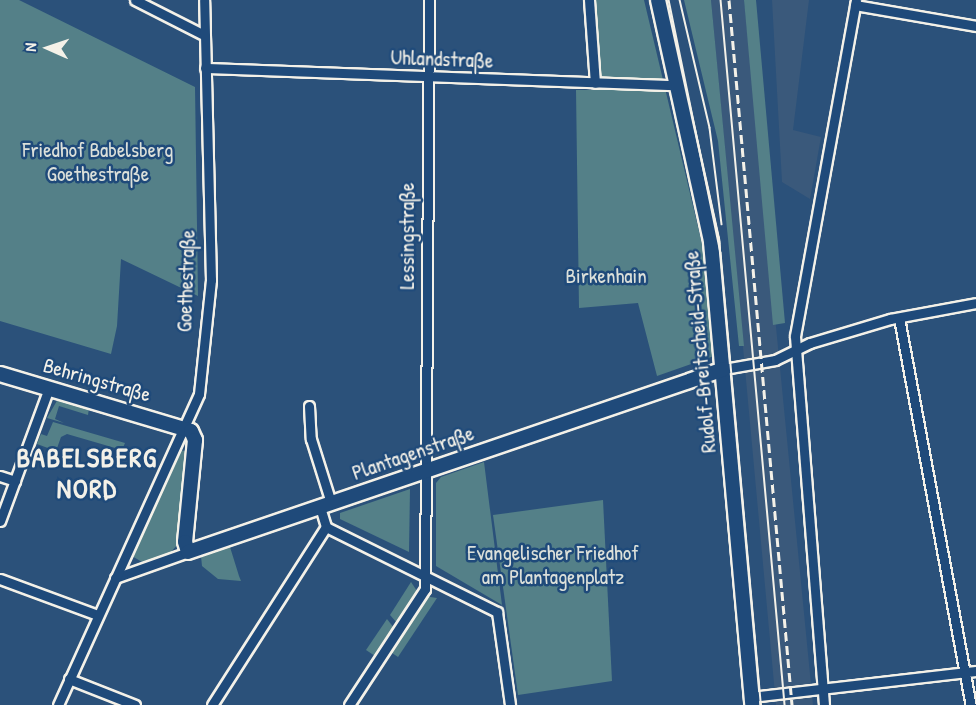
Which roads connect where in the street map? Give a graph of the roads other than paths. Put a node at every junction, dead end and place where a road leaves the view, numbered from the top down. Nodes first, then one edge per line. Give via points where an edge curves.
1 (135, 0) edge
2 (204, 0) edge
3 (429, 0) edge
4 (589, 0) edge
5 (658, 0) edge
6 (855, 2) edge
7 (976, 26) edge
8 (204, 35) junction
9 (205, 68) junction
10 (426, 76) junction
11 (595, 83) junction
12 (677, 85) junction
13 (976, 303) edge
14 (899, 318) junction
15 (795, 351) junction
16 (724, 369) junction
17 (0, 374) edge
18 (49, 388) junction
19 (309, 406) dead end
20 (183, 427) junction
21 (423, 472) junction
22 (0, 476) edge
23 (15, 481) junction
24 (326, 505) junction
25 (0, 521) edge
26 (326, 527) junction
27 (188, 552) junction
28 (423, 575) junction
29 (115, 578) junction
30 (0, 579) edge
31 (98, 615) junction
32 (976, 671) edge
33 (965, 674) junction
34 (69, 679) junction
35 (822, 691) junction
36 (751, 701) edge
37 (58, 705) edge
38 (135, 705) edge
39 (212, 705) edge
40 (349, 705) edge
41 (510, 705) edge
42 (824, 705) edge
43 (971, 705) edge

1 - 8 street
2 - 8 street, Goethestraße
3 - 10 street, Lessingstraße
4 - 11 street
5 - 12 street, Rudolf-Breitscheid-Straße
6 - 7 street
6 - 15 street
8 - 9 street, Goethestraße
9 - 10 street, Uhlandstraße
9 - 20 street, Goethestraße via 211,280 199,394
10 - 11 street, Uhlandstraße
10 - 21 street, Lessingstraße
11 - 12 street, Uhlandstraße
12 - 16 street, Rudolf-Breitscheid-Straße via 711,242
13 - 14 street
14 - 15 street via 810,343
14 - 33 street
15 - 16 street via 775,360
15 - 35 street
16 - 21 street, Plantagenstraße
16 - 36 street, Rudolf-Breitscheid-Straße
17 - 18 street, Behringstraße
18 - 20 street, Behringstraße
18 - 23 street
19 - 24 street via 311,439
20 - 27 street via 191,431 195,440 185,542
20 - 29 street, Goethestraße
21 - 24 street, Plantagenstraße
21 - 28 street, Lessingstraße
22 - 23 street
23 - 25 street
24 - 26 street
24 - 27 street, Plantagenstraße
26 - 28 street
26 - 39 street
27 - 29 street, Plantagenstraße
28 - 40 street, Lessingstraße via 425,589
28 - 41 street via 497,612
29 - 31 street, Goethestraße
30 - 31 street
31 - 34 street, Goethestraße
32 - 33 street
33 - 35 street
33 - 43 street
34 - 37 street, Goethestraße
34 - 38 street
35 - 36 street
35 - 42 street

